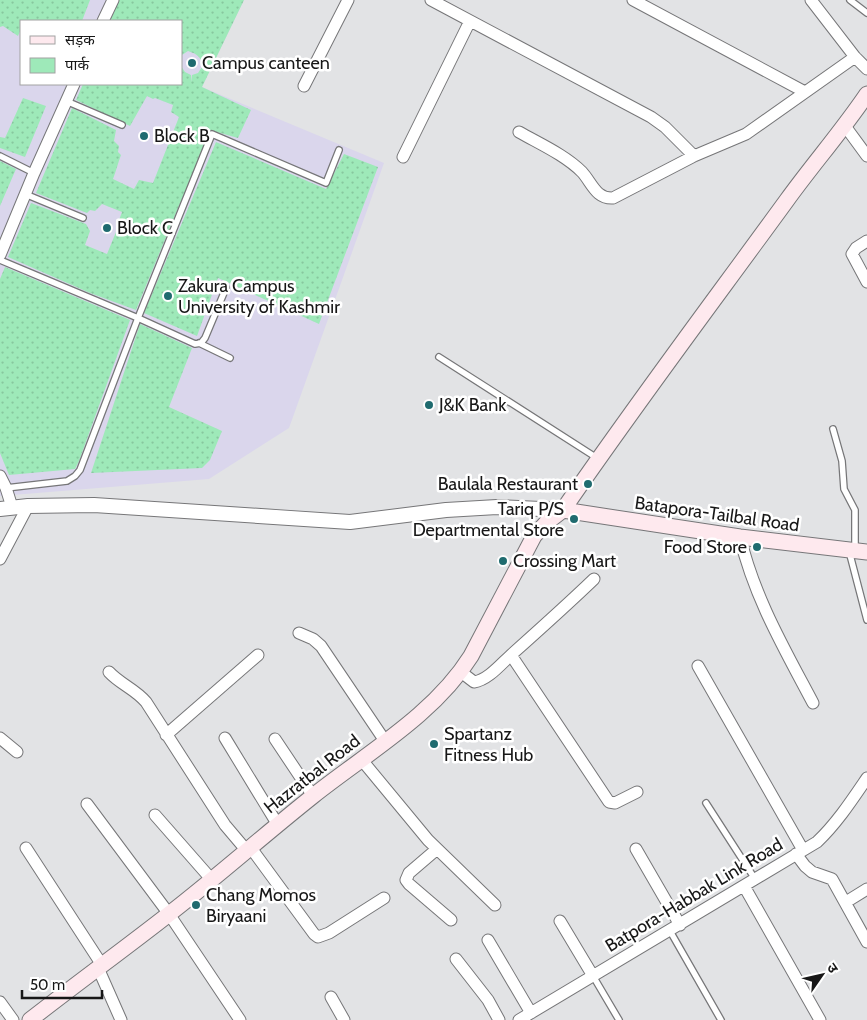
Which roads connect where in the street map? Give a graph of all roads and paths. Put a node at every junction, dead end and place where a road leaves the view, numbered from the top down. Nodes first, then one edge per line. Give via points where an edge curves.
1 (113, 0) edge
2 (348, 0) edge
3 (431, 0) edge
4 (633, 0) edge
5 (811, 0) edge
6 (850, 0) edge
7 (867, 13) edge
8 (103, 20) edge
9 (470, 21) junction
10 (855, 57) junction
11 (867, 69) edge
12 (74, 85) edge
13 (304, 86) dead end
14 (804, 92) junction
15 (867, 94) edge
16 (66, 102) junction
17 (122, 125) dead end
18 (845, 126) junction
19 (519, 132) dead end
20 (339, 150) dead end
21 (0, 156) edge
22 (694, 156) junction
23 (867, 156) edge
24 (403, 157) dead end
25 (34, 173) junction
26 (25, 194) junction
27 (83, 218) dead end
28 (867, 240) edge
29 (0, 255) edge
30 (0, 260) edge
31 (867, 282) edge
32 (226, 288) dead end
33 (138, 318) junction
34 (199, 343) junction
35 (440, 357) dead end
36 (230, 358) dead end
37 (833, 430) dead end
38 (598, 459) junction
39 (0, 476) edge
40 (6, 488) junction
41 (28, 506) junction
42 (6, 508) edge
43 (563, 510) junction
44 (740, 538) junction
45 (857, 552) edge
46 (0, 559) edge
47 (594, 579) dead end
48 (867, 620) edge
49 (299, 633) dead end
50 (258, 655) dead end
51 (511, 655) junction
52 (698, 666) dead end
53 (109, 672) dead end
54 (460, 672) junction
55 (813, 704) dead end
56 (166, 735) junction
57 (0, 738) edge
58 (225, 738) dead end
59 (274, 739) dead end
60 (385, 741) junction
61 (17, 752) dead end
62 (361, 759) junction
63 (867, 778) edge
64 (638, 792) dead end
65 (313, 796) junction
66 (706, 803) dead end
67 (87, 804) dead end
68 (155, 815) dead end
69 (278, 825) junction
70 (26, 848) dead end
71 (437, 849) junction
72 (636, 849) dead end
73 (249, 850) junction
74 (800, 852) junction
75 (755, 879) junction
76 (212, 880) junction
77 (744, 886) junction
78 (867, 889) edge
79 (384, 898) dead end
80 (846, 902) junction
81 (495, 905) dead end
82 (169, 914) junction
83 (451, 920) dead end
84 (560, 921) dead end
85 (675, 928) junction
86 (488, 940) dead end
87 (867, 942) edge
88 (456, 959) dead end
89 (100, 966) junction
90 (594, 976) junction
91 (331, 997) dead end
92 (0, 1002) edge
93 (532, 1013) junction
94 (37, 1018) edge
95 (13, 1020) edge
96 (121, 1020) edge
97 (240, 1020) edge
98 (344, 1020) edge
99 (499, 1020) edge
100 (519, 1020) edge
101 (619, 1020) edge
102 (721, 1020) edge
103 (820, 1020) edge

1 - 8 street
2 - 13 street
3 - 9 street
4 - 14 street
5 - 10 street
6 - 7 lane
9 - 22 street via 651,117
9 - 24 street
10 - 11 street
10 - 14 street
12 - 16 street
14 - 22 street via 746,134
15 - 18 main road, Hazratbal Road
16 - 17 lane
16 - 25 street
18 - 23 street
18 - 38 main road, Hazratbal Road
19 - 22 street via 576,166 606,198 613,198
20 - 33 lane via 326,183 212,134
21 - 25 lane
25 - 26 street
26 - 27 lane
26 - 29 street
28 - 31 street via 852,254
30 - 33 lane
32 - 34 lane via 205,338
33 - 34 lane via 188,342
33 - 40 lane via 80,470 67,480
34 - 36 lane
35 - 38 lane
37 - 45 lane via 842,461 844,488 855,510
38 - 43 main road, Hazratbal Road
39 - 40 street
40 - 42 street
41 - 42 street
41 - 43 street via 94,505 350,522 497,507
41 - 46 street
43 - 44 main road, Batapora-Tailbal Road
43 - 54 main road, Hazratbal Road via 534,536
44 - 45 main road, Batapora-Tailbal Road
44 - 55 street via 762,602
45 - 48 lane
47 - 51 street
49 - 60 street via 321,646
50 - 56 street
51 - 54 street via 479,681 474,682
51 - 64 street via 609,802 616,803
52 - 74 street
53 - 56 street via 117,681 140,694
54 - 60 main road, Hazratbal Road via 440,696
56 - 73 street via 225,825
57 - 61 street
58 - 69 street
59 - 65 street
60 - 62 main road, Hazratbal Road
62 - 65 main road, Hazratbal Road
62 - 71 street
63 - 74 street, Batpora-Habbak Link Road via 830,830
65 - 69 main road, Hazratbal Road
66 - 75 lane
67 - 82 street
68 - 76 street
69 - 73 main road, Hazratbal Road
70 - 89 street
71 - 81 street
71 - 83 street via 409,873 406,880
72 - 85 street
73 - 76 main road, Hazratbal Road
73 - 79 street via 318,937 335,930
74 - 75 street, Batpora-Habbak Link Road
74 - 80 street via 805,866 832,879
75 - 77 street, Batpora-Habbak Link Road
76 - 82 main road, Hazratbal Road
77 - 85 street, Batpora-Habbak Link Road
77 - 103 street
78 - 80 street
80 - 87 street
82 - 89 main road, Hazratbal Road
82 - 97 street
84 - 90 street
85 - 90 street, Batpora-Habbak Link Road
85 - 102 lane
86 - 93 street
88 - 99 street
89 - 94 main road, Hazratbal Road
89 - 96 street
90 - 93 street, Batpora-Habbak Link Road
90 - 101 lane
91 - 98 street
92 - 95 street
93 - 100 street, Batpora-Habbak Link Road

